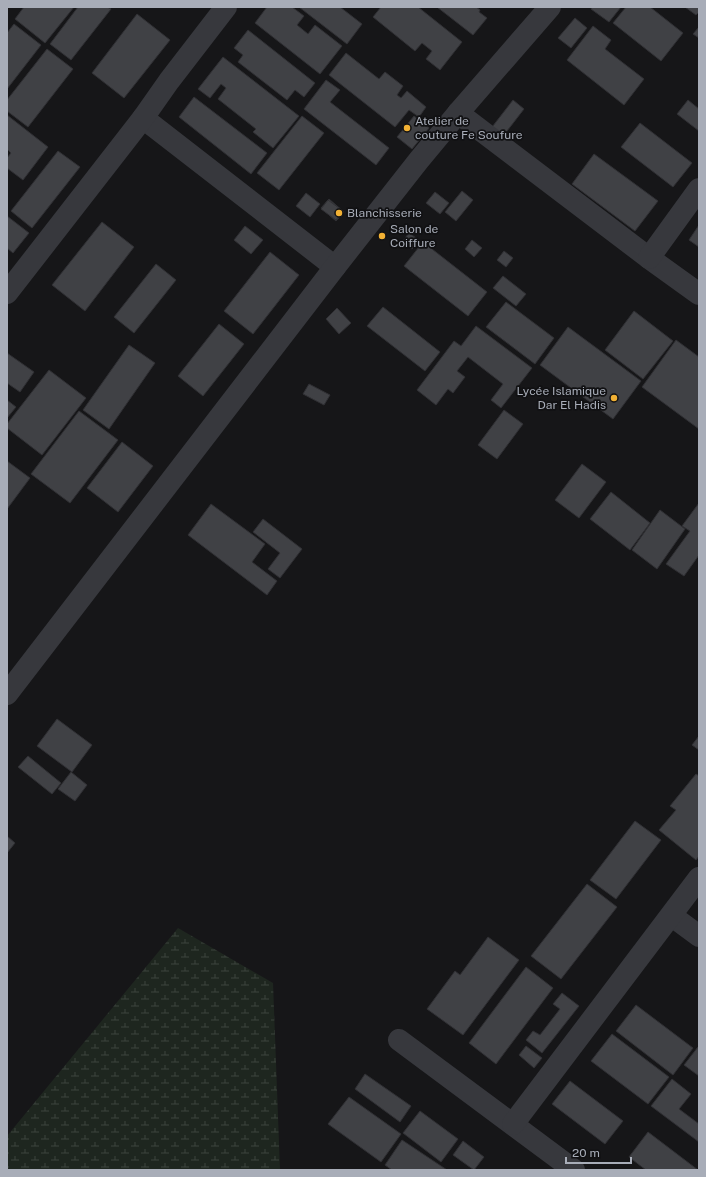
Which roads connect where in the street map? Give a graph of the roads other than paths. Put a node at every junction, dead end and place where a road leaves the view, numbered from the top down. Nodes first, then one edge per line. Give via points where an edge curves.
1 (226, 7) edge
2 (550, 7) edge
3 (458, 113) junction
4 (143, 118) junction
5 (699, 189) edge
6 (649, 258) junction
7 (335, 267) junction
8 (7, 293) edge
9 (699, 294) edge
10 (7, 694) edge
11 (699, 878) edge
12 (672, 916) junction
13 (699, 936) edge
14 (399, 1040) dead end
15 (513, 1124) junction
16 (574, 1170) edge

1 - 4 street
2 - 3 street
3 - 6 street
3 - 7 street
4 - 7 street
4 - 8 street
5 - 6 street
6 - 9 street
7 - 10 street
11 - 12 street
12 - 13 street
12 - 15 street
14 - 15 street
15 - 16 street

